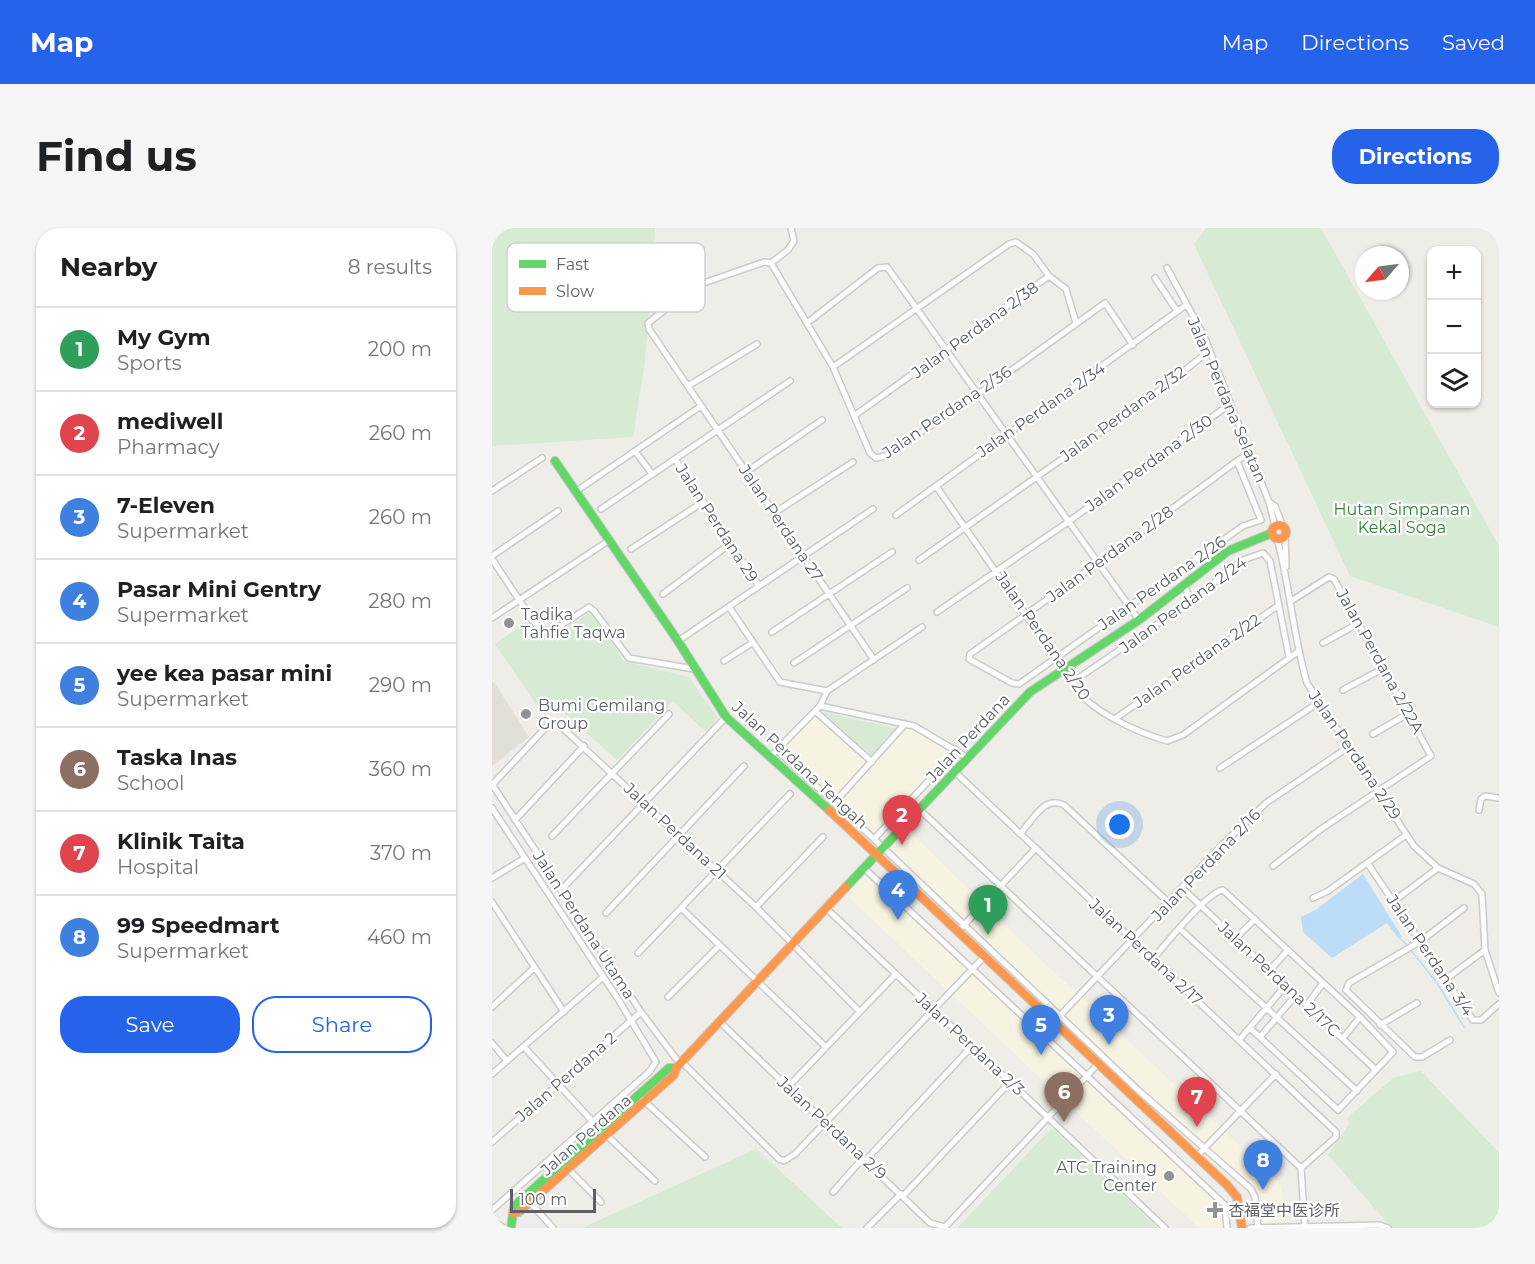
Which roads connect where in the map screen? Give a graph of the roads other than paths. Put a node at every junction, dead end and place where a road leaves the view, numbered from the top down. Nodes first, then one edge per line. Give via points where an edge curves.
1 (791, 228) edge
2 (771, 263) junction
3 (1167, 268) dead end
4 (1049, 276) junction
5 (1155, 278) dead end
6 (705, 283) edge
7 (1186, 305) junction
8 (915, 308) junction
9 (1177, 311) junction
10 (662, 312) edge
11 (807, 323) junction
12 (1076, 323) junction
13 (757, 344) dead end
14 (1133, 345) junction
15 (946, 351) junction
16 (1209, 351) junction
17 (833, 367) junction
18 (790, 381) dead end
19 (688, 386) junction
20 (977, 394) junction
21 (1230, 404) junction
22 (701, 406) junction
23 (854, 416) junction
24 (822, 420) dead end
25 (717, 430) junction
26 (1006, 435) junction
27 (635, 451) junction
28 (1249, 453) junction
29 (542, 458) dead end
30 (675, 459) junction
31 (555, 461) dead end
32 (1238, 461) junction
33 (852, 462) dead end
34 (746, 472) junction
35 (652, 474) junction
36 (1036, 476) junction
37 (936, 486) junction
38 (492, 491) edge
39 (575, 492) junction
40 (703, 502) junction
41 (601, 509) dead end
42 (873, 509) dead end
43 (558, 512) dead end
44 (774, 513) junction
45 (896, 515) dead end
46 (1066, 524) junction
47 (965, 527) junction
48 (1278, 532) junction
49 (608, 541) junction
50 (731, 543) junction
51 (631, 549) dead end
52 (892, 552) dead end
53 (804, 556) junction
54 (492, 557) edge
55 (919, 560) dead end
56 (1098, 564) junction
57 (996, 571) junction
58 (1184, 585) junction
59 (759, 586) junction
60 (907, 588) dead end
61 (663, 594) dead end
62 (829, 594) junction
63 (519, 600) junction
64 (1191, 601) junction
65 (1292, 602) junction
66 (1279, 605) junction
67 (729, 607) junction
68 (1129, 607) junction
69 (938, 612) dead end
70 (1026, 615) junction
71 (492, 618) edge
72 (1138, 620) junction
73 (1359, 623) junction
74 (851, 626) junction
75 (922, 627) dead end
76 (772, 632) dead end
77 (678, 641) junction
78 (752, 643) junction
79 (1323, 643) dead end
80 (1299, 651) junction
81 (1057, 657) junction
82 (1289, 657) junction
83 (874, 660) junction
84 (724, 661) dead end
85 (794, 663) dead end
86 (1384, 668) junction
87 (694, 669) junction
88 (1064, 669) junction
89 (1074, 681) junction
90 (1012, 683) joint
91 (1343, 690) dead end
92 (827, 691) junction
93 (1318, 703) junction
94 (820, 706) junction
95 (815, 711) junction
96 (1409, 713) junction
97 (669, 714) dead end
98 (726, 717) junction
99 (1116, 718) junction
100 (905, 724) junction
101 (1372, 734) dead end
102 (584, 746) junction
103 (1347, 748) junction
104 (955, 749) junction
105 (774, 753) junction
106 (968, 758) junction
107 (872, 762) junction
108 (744, 766) dead end
109 (1220, 768) dead end
110 (954, 771) junction
111 (611, 773) junction
112 (492, 784) edge
113 (1378, 790) junction
114 (790, 794) dead end
115 (1499, 798) edge
116 (643, 802) junction
117 (835, 802) junction
118 (492, 808) edge
119 (919, 809) junction
120 (1479, 810) dead end
121 (515, 820) junction
122 (1020, 834) junction
123 (1406, 835) junction
124 (680, 836) junction
125 (552, 837) dead end
126 (823, 837) dead end
127 (874, 839) junction
128 (1036, 848) junction
129 (884, 849) junction
130 (878, 856) junction
131 (525, 858) junction
132 (1368, 864) junction
133 (1273, 866) dead end
134 (1438, 868) junction
135 (865, 869) junction
136 (718, 871) junction
137 (492, 878) edge
138 (1000, 887) junction
139 (1182, 888) junction
140 (561, 890) junction
141 (1313, 898) dead end
142 (1394, 901) junction
143 (492, 902) edge
144 (1168, 902) junction
145 (1201, 906) junction
146 (756, 907) junction
147 (1464, 908) dead end
148 (682, 909) junction
149 (827, 909) junction
150 (606, 913) dead end
151 (1255, 919) junction
152 (1179, 928) junction
153 (961, 929) junction
154 (1236, 938) junction
155 (1133, 940) junction
156 (1421, 941) junction
157 (720, 945) junction
158 (794, 945) junction
159 (1288, 950) junction
160 (1485, 950) junction
161 (638, 953) dead end
162 (983, 958) junction
163 (1154, 959) junction
164 (534, 968) junction
165 (972, 970) junction
166 (1270, 970) junction
167 (896, 974) junction
168 (603, 977) junction
169 (1097, 978) junction
170 (1446, 979) junction
171 (759, 982) junction
172 (1323, 983) junction
173 (1286, 985) junction
174 (1499, 993) edge
175 (1296, 995) junction
176 (668, 997) dead end
177 (493, 1003) edge
178 (1417, 1003) dead end
179 (1499, 1004) edge
180 (1307, 1005) junction
181 (1267, 1008) junction
182 (935, 1011) junction
183 (564, 1012) junction
184 (641, 1012) junction
185 (860, 1012) junction
186 (1060, 1016) junction
187 (1277, 1017) junction
188 (1360, 1017) junction
189 (631, 1020) junction
190 (721, 1023) junction
191 (1053, 1023) junction
192 (1380, 1025) junction
193 (1250, 1028) junction
194 (1260, 1037) junction
195 (1343, 1038) junction
196 (1240, 1039) junction
197 (1450, 1040) dead end
198 (492, 1043) edge
199 (524, 1047) junction
200 (826, 1047) junction
201 (972, 1047) junction
202 (507, 1061) junction
203 (679, 1065) junction
204 (1097, 1065) junction
205 (1376, 1070) junction
206 (492, 1074) edge
207 (1276, 1074) junction
208 (1087, 1076) junction
209 (1010, 1082) junction
210 (557, 1085) junction
211 (788, 1088) junction
212 (1357, 1091) junction
213 (642, 1099) junction
214 (1240, 1110) junction
215 (1048, 1118) junction
216 (825, 1122) junction
217 (594, 1123) junction
218 (601, 1130) junction
219 (608, 1136) junction
220 (492, 1142) edge
221 (1204, 1148) junction
222 (1196, 1156) junction
223 (705, 1157) dead end
224 (865, 1159) junction
225 (565, 1166) junction
226 (1301, 1168) junction
227 (655, 1181) dead end
228 (833, 1192) dead end
229 (902, 1195) junction
230 (527, 1199) junction
231 (602, 1202) dead end
232 (492, 1210) edge
233 (492, 1221) edge
234 (945, 1227) edge
235 (1258, 1227) edge
236 (504, 1228) edge
237 (511, 1228) edge
238 (553, 1228) edge
239 (867, 1228) edge
240 (1165, 1228) edge
241 (1227, 1228) edge
242 (1242, 1228) edge
243 (1250, 1228) edge
244 (1305, 1228) edge
245 (1388, 1228) edge

1 - 2 street via 794,241
2 - 6 street
2 - 11 street, Jalan Perdana 2/36
3 - 7 street, Jalan Perdana Selatan
4 - 8 street via 1033,254 1016,242
4 - 12 street, Jalan Perdana 2/38 via 1066,289
4 - 15 street, Jalan Perdana 2/38
5 - 9 street
7 - 9 street, Jalan Perdana 2/34
7 - 16 street, Jalan Perdana Selatan
8 - 11 street via 886,267 878,268
8 - 15 street
8 - 17 street
9 - 14 street, Jalan Perdana 2/34
10 - 19 street, Jalan Perdana 27 via 648,323 649,329
11 - 17 street, Jalan Perdana 2/36
12 - 14 street, Jalan Perdana 2/36 via 1105,303
12 - 20 street, Jalan Perdana 2/36
13 - 19 street
14 - 26 street, Jalan Perdana 2/34
15 - 20 street
15 - 23 street, Jalan Perdana 2/38
16 - 21 street, Jalan Perdana Selatan
16 - 36 street, Jalan Perdana 2/32
17 - 23 street, Jalan Perdana 2/36
18 - 25 street
19 - 22 street, Jalan Perdana 27
20 - 23 street, Jalan Perdana 2/36 via 879,459 870,453
20 - 26 street
21 - 28 street, Jalan Perdana Selatan
21 - 46 street, Jalan Perdana 2/30
22 - 25 street, Jalan Perdana 27
22 - 27 street
24 - 34 street
25 - 30 street
25 - 34 street, Jalan Perdana 27
26 - 36 street
26 - 37 street, Jalan Perdana 2/34
27 - 35 street
27 - 39 street
28 - 32 street, Jalan Perdana 2/28
28 - 48 street, Jalan Perdana Selatan
29 - 38 street
30 - 35 street
30 - 40 street, Jalan Perdana 29
31 - 39 street, Jalan Perdana Tengah
32 - 56 street, Jalan Perdana 2/28
32 - 68 street, Jalan Perdana 2/26 via 1261,520 1243,526
33 - 44 street
34 - 44 street, Jalan Perdana 27
35 - 41 street
36 - 46 street
36 - 47 street, Jalan Perdana 2/32
37 - 45 street, Jalan Perdana 2/34
37 - 47 street, Jalan Perdana 2/20
39 - 49 street, Jalan Perdana Tengah
40 - 50 street, Jalan Perdana 29
40 - 51 street
42 - 53 street
43 - 54 street
44 - 53 street, Jalan Perdana 27
46 - 56 street
46 - 57 street, Jalan Perdana 2/30
47 - 55 street
47 - 57 street, Jalan Perdana 2/20
48 - 58 street, Jalan Perdana via 1228,552
48 - 65 street, Jalan Perdana 2/29
49 - 63 street
49 - 77 street, Jalan Perdana Tengah
50 - 59 street, Jalan Perdana 29
50 - 61 street
52 - 62 street
53 - 59 street
53 - 62 street, Jalan Perdana 27
54 - 63 street
56 - 68 street
56 - 70 street, Jalan Perdana 2/28
57 - 69 street, Jalan Perdana 2/30
57 - 70 street, Jalan Perdana 2/20
58 - 64 street
58 - 72 street, Jalan Perdana
59 - 67 street
60 - 74 street
62 - 74 street, Jalan Perdana 27
62 - 76 street
63 - 71 street
63 - 87 street via 544,632 554,630 589,607 629,658
64 - 66 street, Jalan Perdana 2/24 via 1243,560 1263,553 1270,561
64 - 89 street, Jalan Perdana 2/24
65 - 73 street, Jalan Perdana 2/22A via 1331,577
65 - 80 street, Jalan Perdana 2/29
66 - 82 street, Jalan Perdana 2/24
66 - 99 street, Jalan Perdana 2/22
67 - 77 street
67 - 78 street
68 - 72 street
68 - 81 street, Jalan Perdana 2/26
70 - 81 street, Jalan Perdana 2/20
70 - 90 street, Jalan Perdana 2/28 via 970,654 971,661
72 - 88 street, Jalan Perdana
73 - 79 street
73 - 86 street, Jalan Perdana 2/22A
74 - 83 street, Jalan Perdana 27
74 - 85 street
75 - 83 street
77 - 87 street, Jalan Perdana Tengah
78 - 84 street
78 - 92 street via 780,682
80 - 82 street, Jalan Perdana 2/20
80 - 93 street, Jalan Perdana 2/29 via 1307,683
81 - 88 street, Jalan Perdana 2/20
81 - 90 street, Jalan Perdana 2/26 via 1022,682
82 - 99 street, Jalan Perdana 2/20 via 1174,739 1157,738
83 - 92 street
86 - 91 street
86 - 96 street, Jalan Perdana 2/22A
87 - 98 street, Jalan Perdana Tengah
88 - 89 street, Jalan Perdana 2/20
88 - 106 street, Jalan Perdana via 1030,692
89 - 99 street, Jalan Perdana 2/20 via 1092,706
92 - 94 street
93 - 103 street, Jalan Perdana 2/29
93 - 109 street
94 - 95 street
94 - 100 street
95 - 105 street
95 - 107 street
96 - 101 street
96 - 113 street, Jalan Perdana 2/22A via 1431,756
97 - 111 street
98 - 105 street, Jalan Perdana Tengah
98 - 116 street
100 - 104 street via 924,730
100 - 107 street
102 - 111 street, Jalan Perdana 21
102 - 112 street, Jalan Perdana 21 via 553,721
102 - 121 street
103 - 113 street, Jalan Perdana 2/29
103 - 139 street, Jalan Perdana 2/16 via 1266,803
104 - 106 street
104 - 127 street
105 - 117 street
105 - 130 street, Jalan Perdana Tengah
106 - 110 street, Jalan Perdana
107 - 117 street
108 - 124 street
110 - 119 street, Jalan Perdana
110 - 122 street, Jalan Perdana 2/17
111 - 116 street, Jalan Perdana 21
111 - 125 street
112 - 121 street, Jalan Perdana Utama
113 - 123 street, Jalan Perdana 2/29
113 - 133 street
114 - 136 street
115 - 120 street via 1485,796
116 - 124 street, Jalan Perdana 21
116 - 140 street
117 - 127 street
118 - 131 street
119 - 129 street, Jalan Perdana
119 - 138 street
121 - 140 street, Jalan Perdana Utama
122 - 128 street, Jalan Perdana 2/17
122 - 144 street via 1047,803 1057,801
123 - 132 street
123 - 134 street
124 - 136 street, Jalan Perdana 21
124 - 150 street
126 - 146 street
127 - 129 street
128 - 138 street
128 - 155 street, Jalan Perdana 2/17
129 - 130 street, Jalan Perdana
129 - 153 street
130 - 135 street, Jalan Perdana
130 - 153 street, Jalan Perdana Tengah
131 - 137 street
131 - 168 street
132 - 141 street
132 - 142 street, Jalan Perdana 3/4
134 - 142 street
134 - 160 street via 1474,884 1482,894
135 - 149 street, Jalan Perdana
135 - 165 street
136 - 146 street, Jalan Perdana 21
136 - 148 street
138 - 153 street
138 - 169 street
139 - 144 street, Jalan Perdana 2/16
139 - 145 street, Jalan Perdana 2/17C
140 - 184 street, Jalan Perdana Utama
142 - 156 street, Jalan Perdana 3/4
143 - 164 street
144 - 155 street, Jalan Perdana 2/16
145 - 151 street via 1220,890
145 - 152 street
145 - 154 street, Jalan Perdana 2/17C
146 - 158 street, Jalan Perdana 21
147 - 156 street
148 - 157 street
148 - 161 street
149 - 158 street, Jalan Perdana
149 - 167 street, Jalan Perdana 2/3
151 - 154 street
151 - 159 street
152 - 163 street
152 - 181 street
153 - 162 street, Jalan Perdana Tengah
153 - 186 street
154 - 166 street, Jalan Perdana 2/17C
155 - 163 street, Jalan Perdana 2/17
155 - 169 street, Jalan Perdana 2/16
156 - 170 street, Jalan Perdana 3/4
156 - 192 street via 1347,986 1349,994
157 - 171 street
157 - 176 street
158 - 171 street, Jalan Perdana
158 - 185 street, Jalan Perdana 21
159 - 166 street
159 - 172 street
160 - 170 street
160 - 174 street
162 - 165 street, Jalan Perdana Utama
162 - 191 street, Jalan Perdana Tengah
163 - 196 street, Jalan Perdana 2/17
164 - 177 street
164 - 183 street
165 - 182 street, Jalan Perdana Utama
165 - 208 street
166 - 173 street, Jalan Perdana 2/17C
167 - 182 street, Jalan Perdana 2/3
167 - 185 street
168 - 183 street
168 - 189 street
169 - 186 street, Jalan Perdana 2/16
169 - 214 street
170 - 179 street, Jalan Perdana 3/4 via 1473,1020 1481,1020
171 - 190 street, Jalan Perdana
171 - 200 street
172 - 180 street
172 - 188 street
173 - 175 street, Jalan Perdana 2/17C
173 - 181 street
175 - 180 street, Jalan Perdana 2/17C
175 - 187 street
178 - 192 street
180 - 195 street, Jalan Perdana 2/17C
181 - 187 street
181 - 193 street
182 - 201 street, Jalan Perdana 2/3
182 - 216 street, Jalan Perdana Utama
183 - 199 street
184 - 189 street, Jalan Perdana 2
184 - 203 street, Jalan Perdana Utama
185 - 200 street
186 - 191 street, Jalan Perdana 2/16
186 - 221 street
187 - 194 street
187 - 212 street
188 - 195 street
188 - 205 street via 1393,1050
189 - 210 street, Jalan Perdana 2
189 - 217 street via 656,1062
190 - 203 street, Jalan Perdana
190 - 211 street, Jalan Perdana 2/9
191 - 204 street, Jalan Perdana Tengah
192 - 197 street via 1419,1058
193 - 194 street
193 - 196 street
194 - 212 street via 1336,1109 1341,1109
195 - 205 street, Jalan Perdana 2/17C
196 - 207 street, Jalan Perdana 2/17
198 - 202 street
199 - 202 street
199 - 210 street
200 - 211 street
201 - 209 street, Jalan Perdana 2/3
201 - 224 street
202 - 206 street
203 - 213 street, Jalan Perdana via 669,1068
203 - 216 street, Jalan Perdana Utama via 779,1159 789,1159
204 - 208 street
204 - 222 street, Jalan Perdana Tengah
205 - 212 street
207 - 214 street
207 - 226 street, Jalan Perdana 2/17 via 1337,1134
208 - 215 street
208 - 241 street via 1225,1205
209 - 215 street, Jalan Perdana 2/3
209 - 229 street
210 - 217 street
210 - 220 street, Jalan Perdana 2
211 - 216 street, Jalan Perdana 2/9
213 - 218 street, Jalan Perdana
213 - 219 street, Jalan Perdana
213 - 223 street
214 - 221 street
214 - 226 street
215 - 234 street
215 - 240 street, Jalan Perdana 2/3
216 - 224 street, Jalan Perdana 2/9
217 - 232 street
218 - 219 street
218 - 225 street, Jalan Perdana
219 - 225 street, Jalan Perdana
219 - 227 street
221 - 222 street
221 - 235 street via 1251,1189
222 - 242 street, Jalan Perdana Tengah via 1237,1197
224 - 228 street
224 - 229 street, Jalan Perdana 2/9
225 - 230 street, Jalan Perdana
225 - 231 street
226 - 244 street
229 - 234 street, Jalan Perdana 2/9 via 930,1223
229 - 239 street
230 - 237 street, Jalan Perdana via 513,1208
230 - 238 street
233 - 236 street
235 - 243 street
235 - 244 street
244 - 245 street

